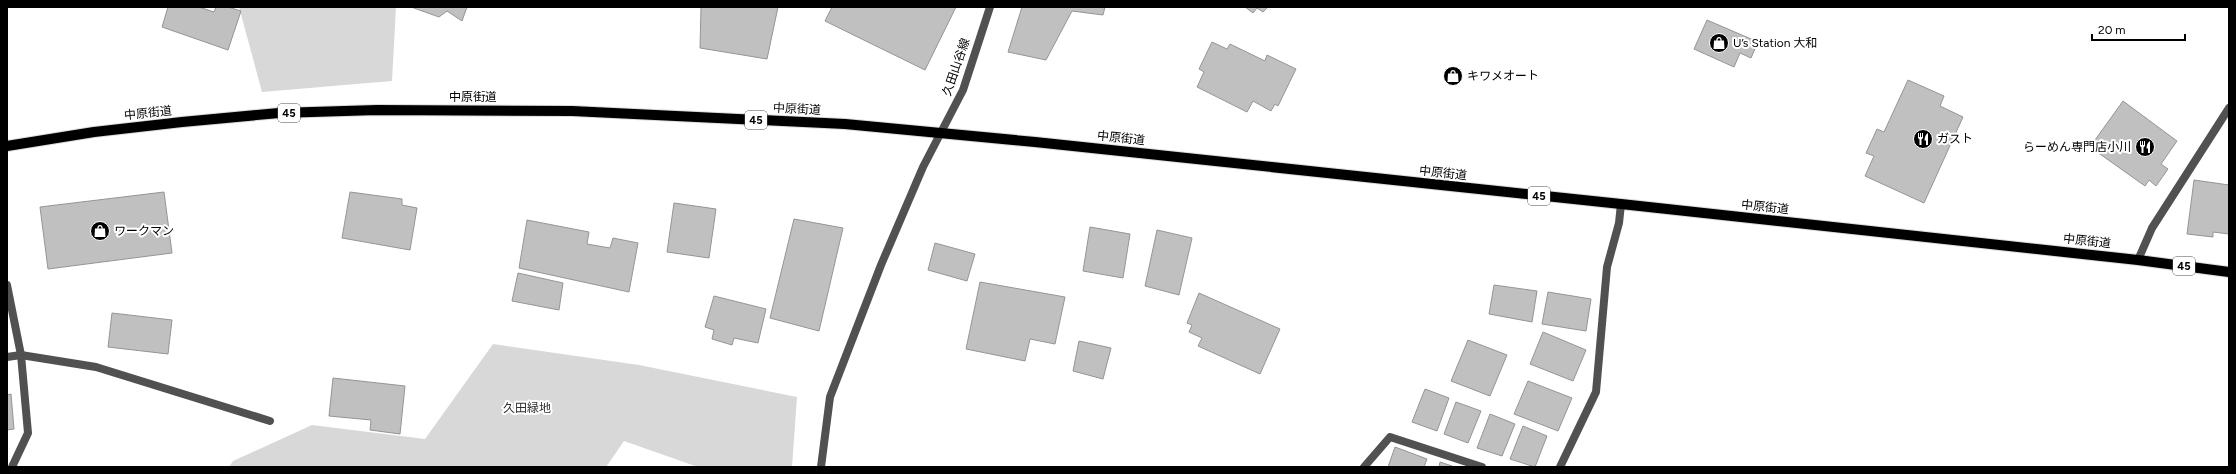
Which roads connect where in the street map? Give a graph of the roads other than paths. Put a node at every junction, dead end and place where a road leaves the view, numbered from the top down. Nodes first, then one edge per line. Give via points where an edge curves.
1 (990, 7) edge
2 (2229, 108) edge
3 (940, 133) junction
4 (7, 146) edge
5 (1621, 204) junction
6 (2138, 260) junction
7 (2229, 272) edge
8 (7, 285) edge
9 (21, 355) junction
10 (7, 357) edge
11 (270, 421) dead end
12 (12, 467) edge
13 (821, 467) edge
14 (1364, 467) edge
15 (1482, 467) edge
16 (1560, 467) edge

1 - 3 street, 久田山谷線 via 962,90
2 - 6 street via 2152,228
3 - 4 main road, 中原街道 / 45 via 845,124 572,111 377,110 279,114 175,123 94,132
3 - 5 main road, 中原街道 / 45
3 - 13 street, 久田山谷線 via 881,265 830,397
5 - 6 main road, 中原街道 / 45
5 - 16 street via 1619,223 1607,267 1596,392
6 - 7 main road, 中原街道 / 45
8 - 9 street
9 - 10 street
9 - 11 street via 96,367
9 - 12 street via 28,433
14 - 15 street via 1390,437

